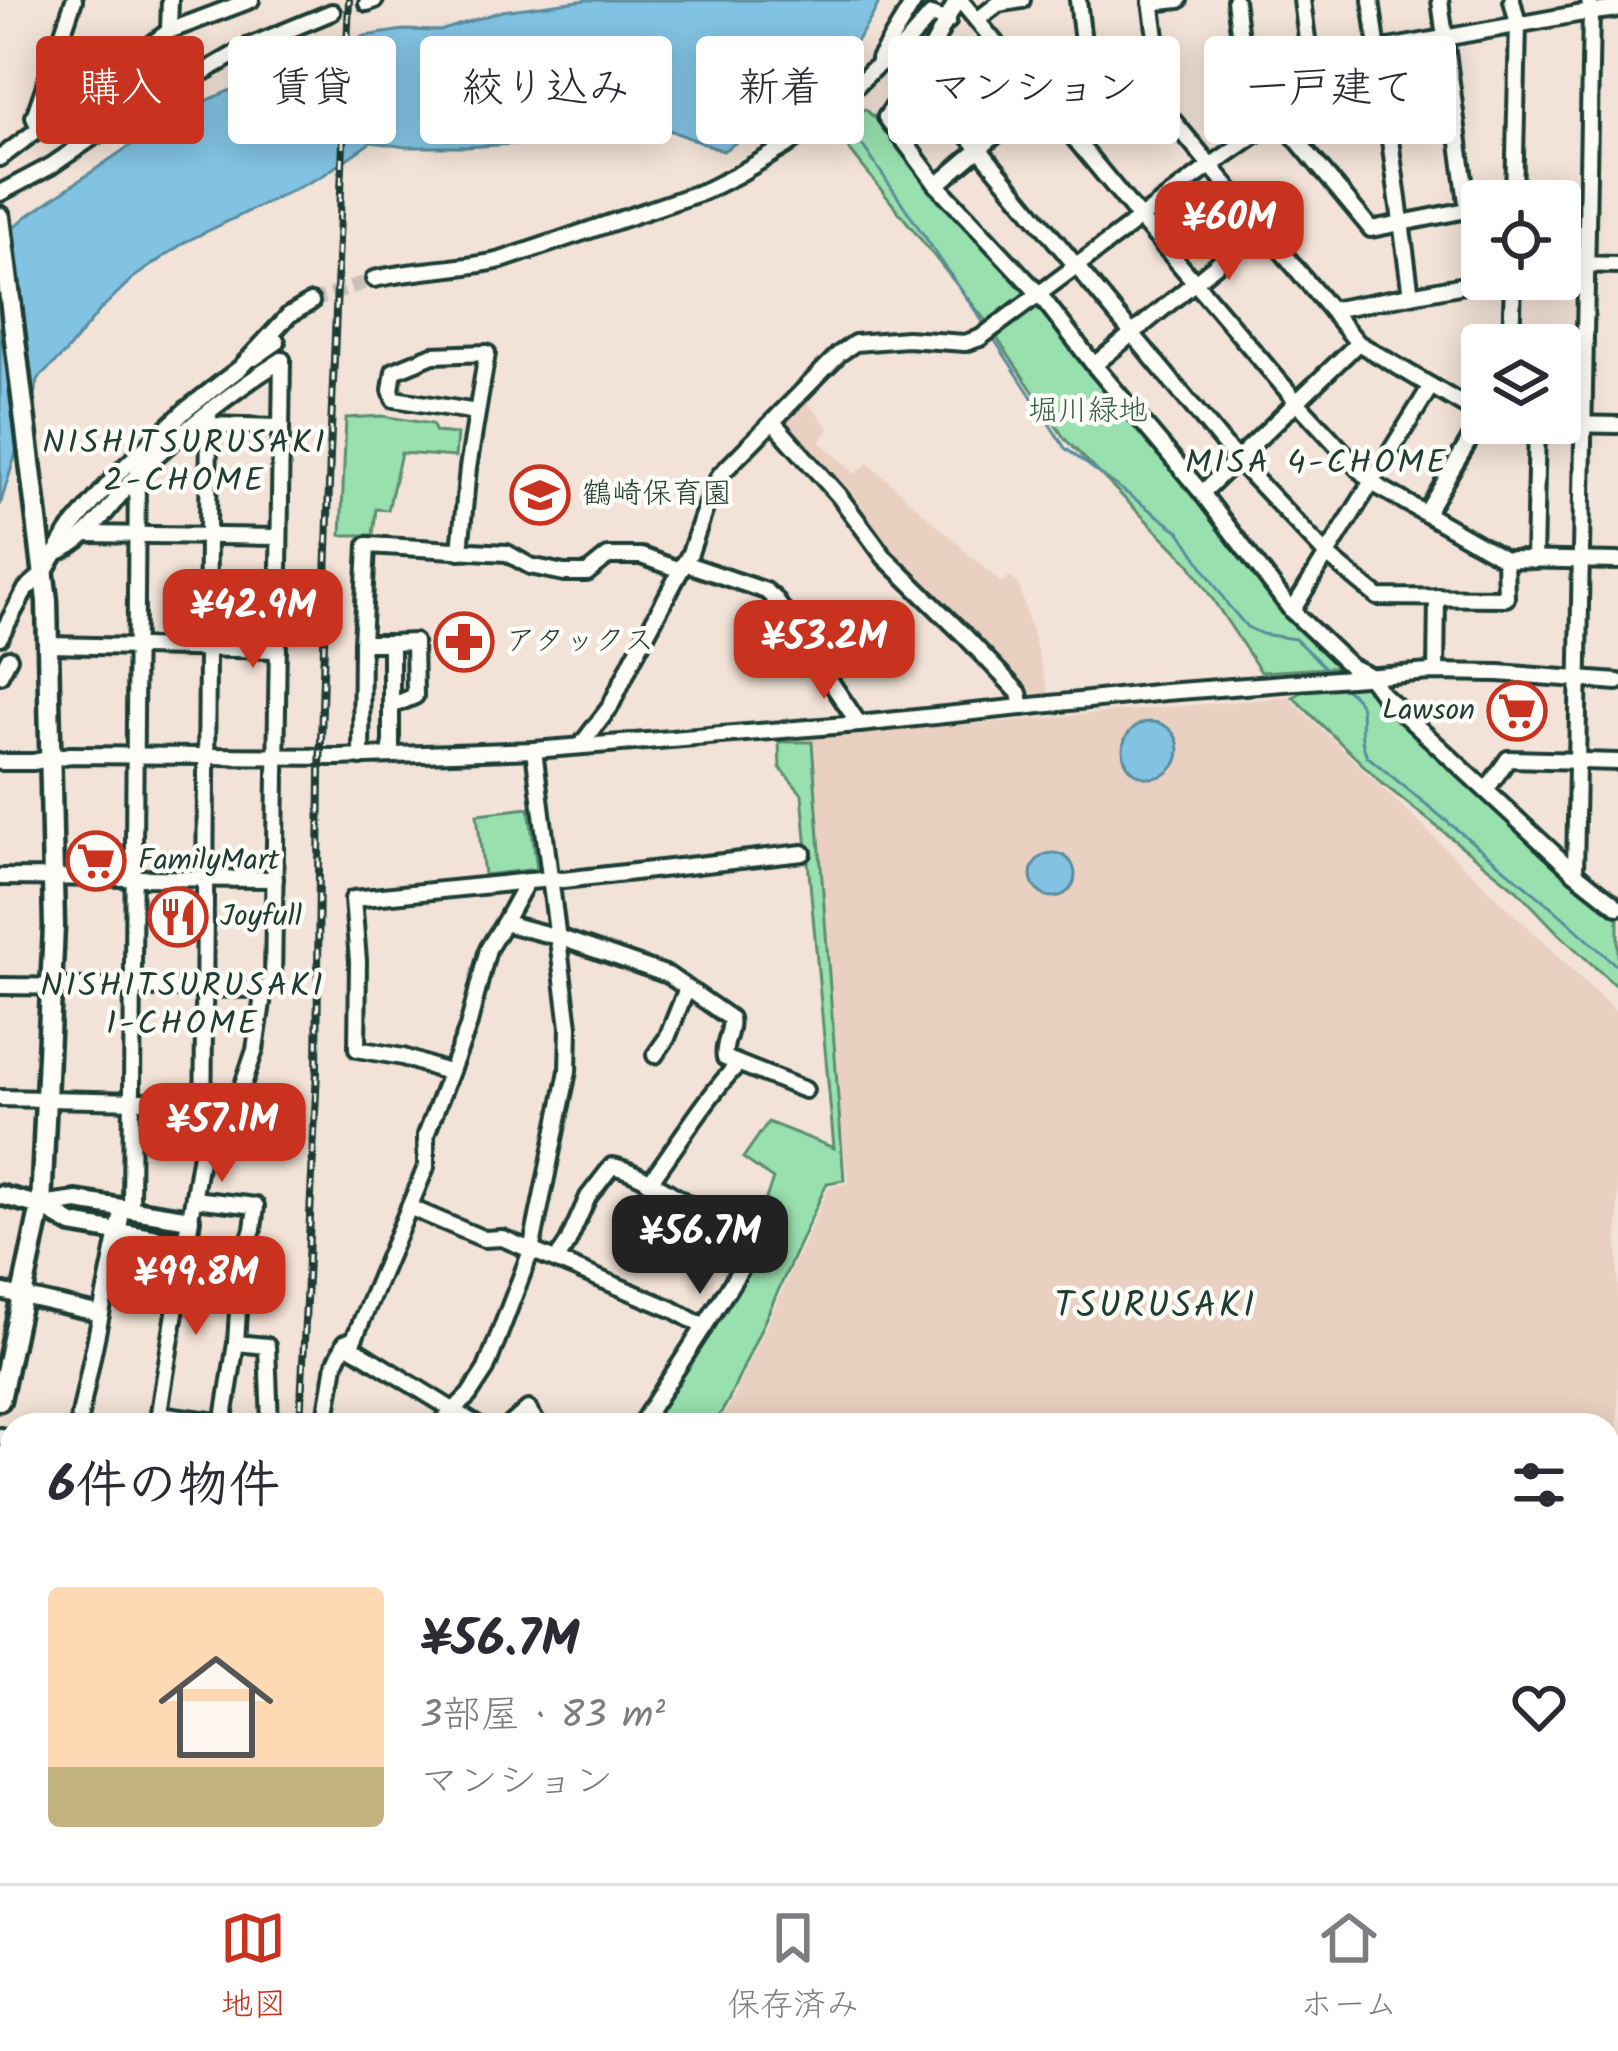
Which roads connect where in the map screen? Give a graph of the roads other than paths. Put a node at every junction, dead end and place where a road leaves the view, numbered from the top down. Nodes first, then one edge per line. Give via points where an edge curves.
1 (74, 0) edge
2 (170, 0) edge
3 (251, 0) edge
4 (915, 0) edge
5 (959, 0) edge
6 (1022, 0) edge
7 (1078, 0) edge
8 (1180, 0) edge
9 (1235, 0) edge
10 (1301, 0) edge
11 (1371, 0) edge
12 (1440, 0) edge
13 (1512, 0) edge
14 (1151, 2) edge
15 (1590, 6) edge
16 (1618, 9) edge
17 (332, 12) dead end
18 (977, 20) junction
19 (948, 21) junction
20 (1518, 24) junction
21 (169, 31) junction
22 (62, 36) edge
23 (162, 36) edge
24 (939, 36) edge
25 (990, 36) edge
26 (1082, 36) edge
27 (1156, 36) edge
28 (1240, 36) edge
29 (1306, 36) edge
30 (1375, 36) edge
31 (1445, 36) edge
32 (1451, 36) edge
33 (873, 69) junction
34 (1456, 100) edge
35 (1180, 129) edge
36 (36, 130) edge
37 (906, 144) edge
38 (975, 144) edge
39 (985, 144) edge
40 (1080, 144) edge
41 (1242, 144) edge
42 (1301, 144) edge
43 (1390, 144) edge
44 (979, 149) junction
45 (0, 158) edge
46 (1210, 166) junction
47 (1470, 180) edge
48 (1514, 180) edge
49 (937, 185) junction
50 (0, 193) edge
51 (1461, 212) edge
52 (0, 217) edge
53 (1141, 218) junction
54 (1401, 223) junction
55 (1262, 227) junction
56 (1586, 264) junction
57 (1581, 265) edge
58 (1618, 266) edge
59 (1077, 267) junction
60 (374, 279) tunnel mouth
61 (1196, 282) junction
62 (1461, 286) edge
63 (1040, 295) junction
64 (1411, 295) junction
65 (311, 302) tunnel mouth
66 (1331, 310) junction
67 (1133, 334) junction
68 (277, 342) dead end
69 (1358, 343) junction
70 (1094, 365) junction
71 (240, 368) junction
72 (1431, 386) junction
73 (1297, 402) junction
74 (1461, 405) edge
75 (477, 412) junction
76 (209, 419) junction
77 (773, 422) junction
78 (1583, 425) junction
79 (1618, 425) edge
80 (281, 427) junction
81 (1467, 444) edge
82 (1537, 444) edge
83 (1237, 460) junction
84 (137, 474) junction
85 (1372, 483) junction
86 (1202, 494) junction
87 (1426, 513) junction
88 (87, 534) junction
89 (137, 535) junction
90 (208, 536) junction
91 (279, 537) junction
92 (460, 551) junction
93 (1327, 554) junction
94 (1505, 559) junction
95 (1534, 560) junction
96 (1580, 561) junction
97 (1618, 561) edge
98 (47, 562) junction
99 (683, 566) junction
100 (1437, 597) junction
101 (1292, 611) junction
102 (0, 637) edge
103 (362, 643) junction
104 (391, 643) junction
105 (47, 644) junction
106 (136, 646) junction
107 (207, 648) junction
108 (278, 650) junction
109 (8, 658) dead end
110 (1436, 672) junction
111 (0, 675) edge
112 (1368, 675) junction
113 (1578, 678) junction
114 (1618, 682) edge
115 (391, 706) junction
116 (1022, 707) junction
117 (860, 724) junction
118 (581, 746) junction
119 (534, 750) junction
120 (135, 755) junction
121 (391, 755) junction
122 (206, 756) junction
123 (276, 757) junction
124 (361, 757) junction
125 (49, 759) junction
126 (0, 761) edge
127 (1577, 761) junction
128 (1618, 762) edge
129 (1486, 789) junction
130 (803, 853) dead end
131 (1575, 873) junction
132 (0, 878) edge
133 (53, 878) junction
134 (134, 878) junction
135 (205, 879) junction
136 (274, 879) junction
137 (550, 879) junction
138 (527, 881) junction
139 (1618, 908) edge
140 (504, 923) junction
141 (558, 937) junction
142 (0, 986) edge
143 (52, 987) junction
144 (133, 988) junction
145 (204, 988) junction
146 (687, 988) junction
147 (264, 989) junction
148 (656, 1055) dead end
149 (738, 1064) junction
150 (450, 1073) junction
151 (805, 1090) dead end
152 (0, 1098) edge
153 (47, 1099) junction
154 (132, 1101) junction
155 (203, 1102) junction
156 (650, 1183) junction
157 (0, 1195) edge
158 (194, 1199) junction
159 (41, 1207) junction
160 (409, 1208) junction
161 (127, 1209) junction
162 (190, 1220) junction
163 (118, 1233) junction
164 (186, 1244) junction
165 (531, 1251) junction
166 (556, 1260) junction
167 (183, 1263) junction
168 (241, 1264) junction
169 (0, 1291) edge
170 (23, 1297) junction
171 (101, 1314) junction
172 (704, 1327) junction
173 (236, 1343) junction
174 (345, 1343) junction
175 (0, 1400) edge
176 (454, 1410) junction
177 (80, 1413) edge
178 (159, 1413) edge
179 (225, 1413) edge
180 (270, 1413) edge
181 (328, 1413) edge
182 (451, 1413) edge
183 (459, 1413) edge
184 (648, 1413) edge

1 - 22 street
2 - 21 street
3 - 21 street
4 - 33 street
5 - 18 street
5 - 19 street
6 - 18 street via 998,4
7 - 26 street
8 - 14 street
9 - 28 street
10 - 29 street
11 - 30 street
12 - 31 street
13 - 20 street
14 - 27 street
15 - 16 street
15 - 20 street
15 - 56 street
17 - 50 street via 247,47
18 - 25 street
19 - 24 street
19 - 33 street via 931,15
20 - 32 street
20 - 48 street
21 - 23 street
33 - 60 street via 787,146 705,191 501,260
34 - 47 street
35 - 46 street
36 - 45 street
37 - 49 street
38 - 44 street
39 - 44 street
40 - 53 street
41 - 46 street
42 - 54 street via 1371,229
43 - 54 street
44 - 49 street
44 - 59 street
46 - 53 street
46 - 55 street
49 - 63 street
51 - 54 street
52 - 98 highway
53 - 59 street
53 - 61 street
54 - 64 street
55 - 61 street
55 - 66 street
56 - 57 street
56 - 58 street
56 - 78 street
59 - 63 street
59 - 67 street
61 - 67 street
61 - 73 street
62 - 64 street
63 - 70 street
63 - 77 street via 965,343 855,343
64 - 66 street
65 - 71 street via 275,327
66 - 69 street
67 - 70 street
67 - 83 street
68 - 71 street
69 - 72 street
69 - 73 street
70 - 86 street
71 - 98 street via 140,450
72 - 74 street
72 - 85 street
73 - 83 street
73 - 85 street
75 - 75 street via 394,399 394,371 433,356 487,353
75 - 92 street
76 - 80 street
76 - 80 street via 282,360
76 - 84 street
76 - 90 street
77 - 99 street via 720,475
77 - 116 street via 885,558 1019,694
78 - 79 street
78 - 96 street
80 - 91 street
81 - 87 street
82 - 95 street
83 - 86 street
83 - 93 street
84 - 88 street
84 - 89 street
85 - 87 street
85 - 93 street
86 - 101 street
87 - 94 street
88 - 89 street
88 - 98 street
89 - 90 street
89 - 106 street
90 - 91 street
90 - 107 street
91 - 108 street
92 - 99 street via 506,553 564,572 587,573 608,556
92 - 103 street via 367,545
93 - 100 street via 1378,597
93 - 101 street
94 - 95 street
94 - 100 street via 1506,598
95 - 96 street
96 - 97 street
96 - 113 street
98 - 102 street
98 - 105 highway
99 - 117 street via 775,599
99 - 118 street via 610,707
100 - 110 street
101 - 112 street
103 - 104 street
103 - 124 street
104 - 115 street
104 - 115 street via 414,642 415,696
105 - 106 street
105 - 125 highway
106 - 107 street
106 - 120 street
107 - 108 street
107 - 122 street
108 - 123 street
109 - 111 street
110 - 112 street
110 - 113 street
112 - 116 street
112 - 129 street
113 - 114 street
113 - 127 street
115 - 121 street
116 - 117 street
117 - 118 street
118 - 119 street
119 - 121 street
119 - 137 street
120 - 122 street
120 - 125 street
120 - 134 street
121 - 124 street
122 - 123 street
122 - 135 street
123 - 124 street
123 - 136 street
125 - 126 street
125 - 133 highway
127 - 128 street
127 - 129 street via 1508,760
127 - 131 street
129 - 131 street
130 - 137 street
131 - 139 street
132 - 133 street
133 - 134 street
133 - 143 highway
134 - 135 street
134 - 144 street
135 - 136 street
135 - 145 street
136 - 147 street via 273,983
137 - 138 street
137 - 141 street
138 - 140 street
138 - 150 street via 352,898 357,1049
140 - 141 street
140 - 150 street via 488,949
141 - 146 street via 639,962
141 - 165 street via 568,1071
142 - 143 street
143 - 144 street
143 - 153 highway
144 - 145 street
144 - 154 street
145 - 147 street
145 - 155 street
146 - 148 street
146 - 149 street via 730,1018 723,1051
147 - 155 street via 238,1099
149 - 151 street
149 - 156 street
150 - 160 street
152 - 153 street
153 - 154 street
153 - 159 highway
154 - 155 street
154 - 161 street
155 - 158 street
156 - 166 street via 612,1166
156 - 172 street via 754,1248
157 - 159 main road
158 - 162 street
158 - 168 street via 256,1206
159 - 161 main road via 77,1201
159 - 163 main road via 72,1224
159 - 170 highway
160 - 165 street
160 - 174 street via 354,1340
161 - 162 main road
161 - 163 street
162 - 164 main road
163 - 164 main road
163 - 171 street
164 - 167 street
165 - 166 street
165 - 176 street via 486,1369
166 - 172 street
167 - 168 street
167 - 178 street
168 - 173 street
169 - 170 street
170 - 171 street
170 - 175 highway
171 - 177 street
172 - 184 street
173 - 179 street
173 - 180 street via 267,1346
174 - 176 street
174 - 181 street
176 - 182 street
176 - 183 street

